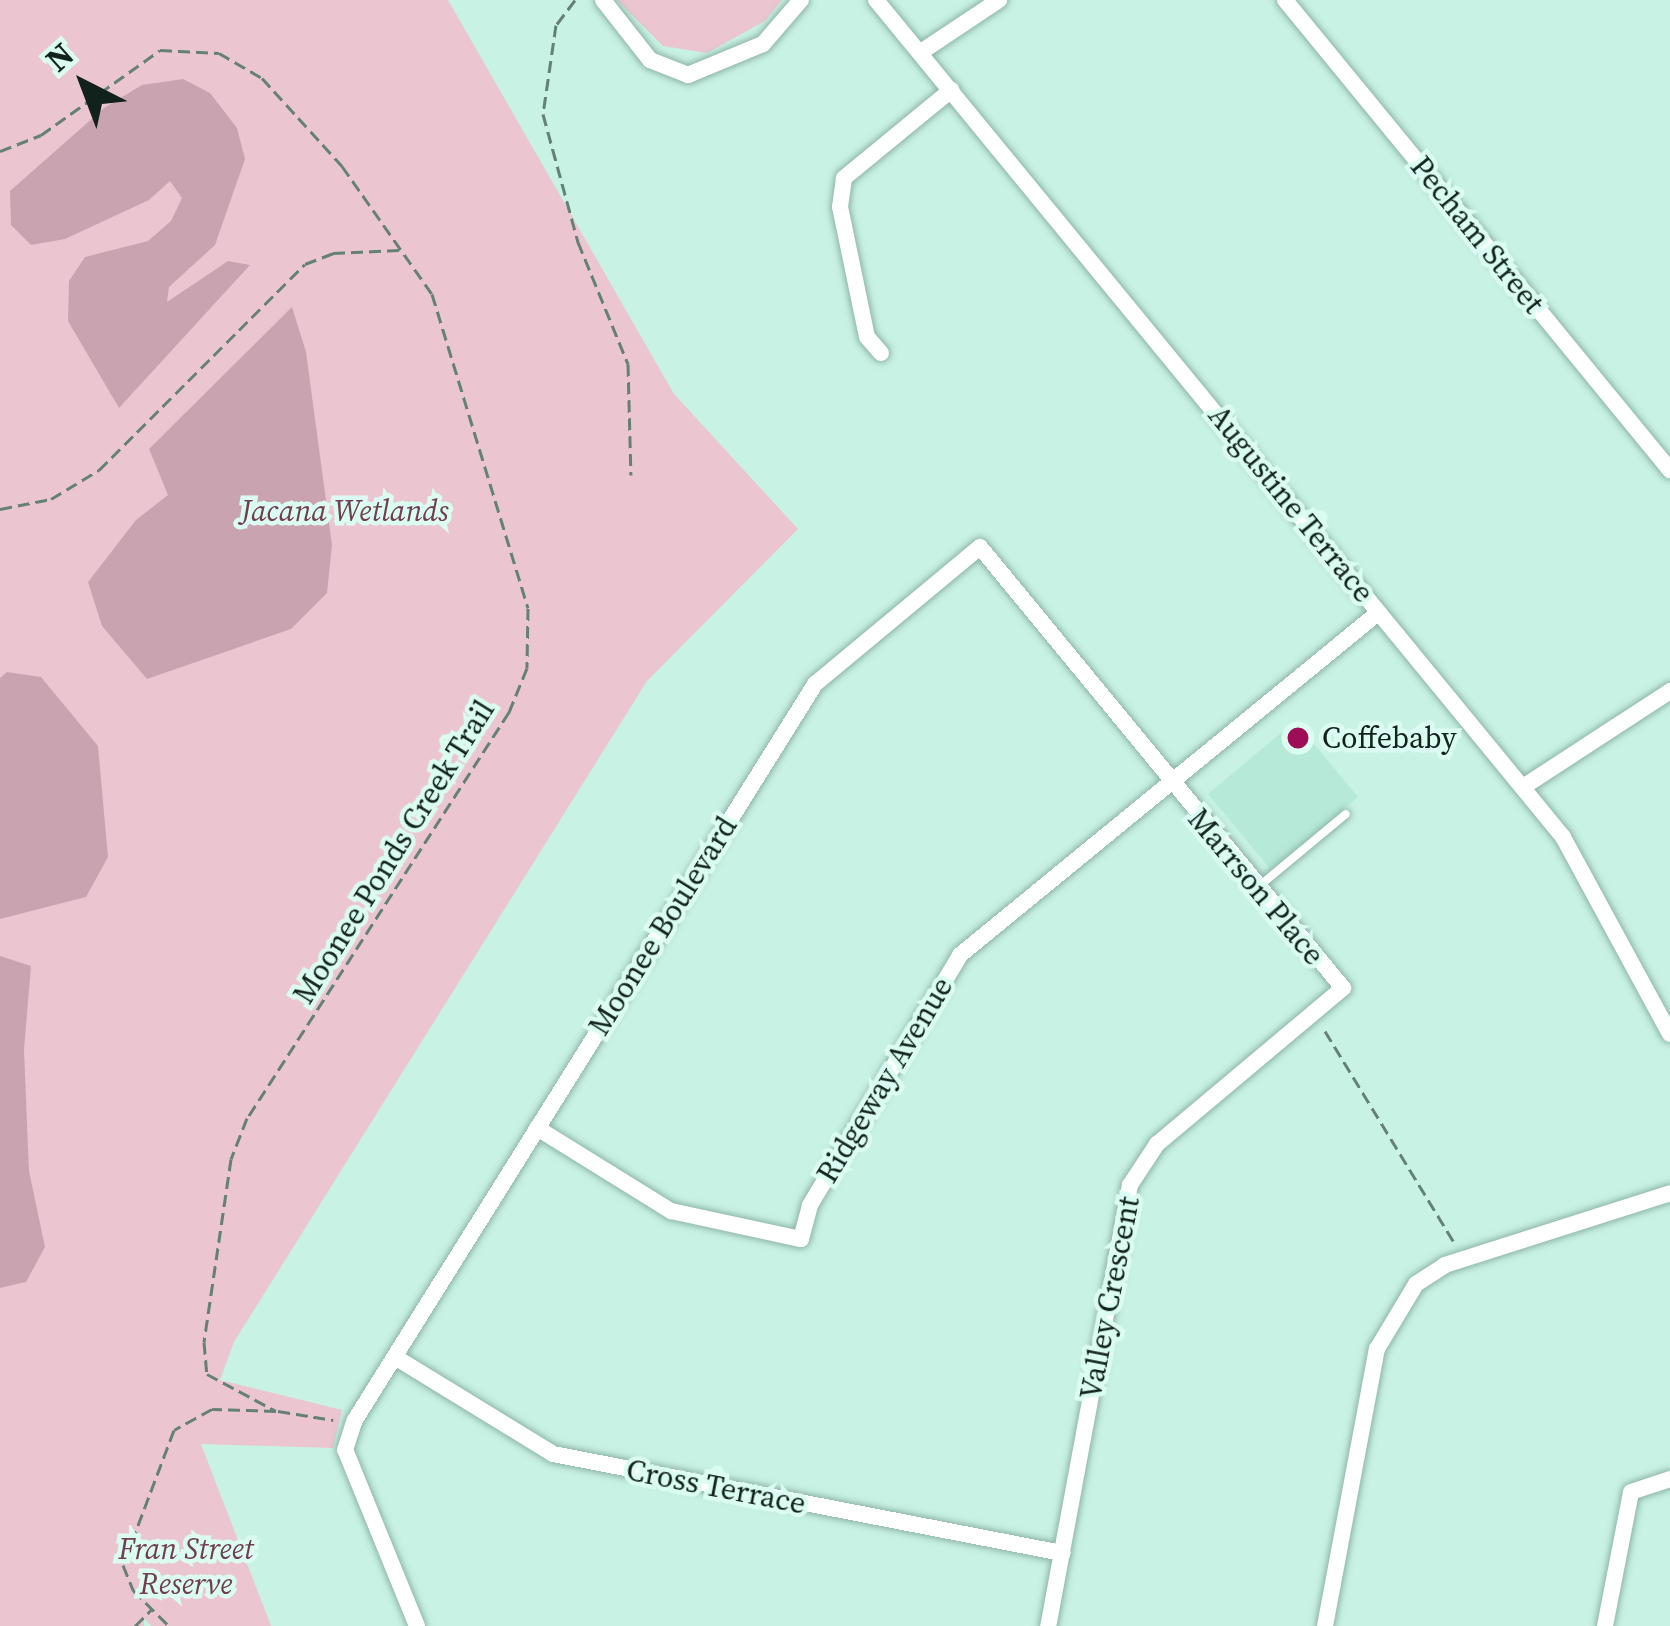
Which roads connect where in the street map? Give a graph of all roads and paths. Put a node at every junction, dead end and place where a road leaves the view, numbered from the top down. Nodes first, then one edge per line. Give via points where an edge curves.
1 (575, 0) edge
2 (603, 0) edge
3 (801, 0) edge
4 (876, 0) edge
5 (998, 0) edge
6 (1285, 0) edge
7 (921, 52) junction
8 (951, 90) junction
9 (0, 151) edge
10 (399, 250) junction
11 (881, 353) dead end
12 (1670, 470) edge
13 (631, 475) dead end
14 (0, 509) edge
15 (1379, 612) junction
16 (1670, 691) edge
17 (1170, 784) junction
18 (1523, 787) junction
19 (1346, 814) dead end
20 (1256, 888) junction
21 (1343, 988) joint
22 (1324, 1030) dead end
23 (1670, 1034) edge
24 (537, 1128) junction
25 (1670, 1193) edge
26 (1454, 1241) dead end
27 (394, 1357) junction
28 (276, 1411) junction
29 (331, 1420) dead end
30 (1670, 1479) edge
31 (1062, 1553) junction
32 (152, 1609) junction
33 (135, 1626) edge
34 (170, 1626) edge
35 (417, 1626) edge
36 (1048, 1626) edge
37 (1324, 1626) edge
38 (1605, 1626) edge

1 - 13 path via 556,25 543,114 578,242 628,364
2 - 3 street via 650,59 688,75 763,44
4 - 7 street, Augustine Terrace
5 - 7 street
6 - 12 street, Pecham Street
7 - 8 street, Augustine Terrace
8 - 11 street via 844,178 840,207 867,337
8 - 15 street, Augustine Terrace
9 - 10 path, Moonee Ponds Creek Trail via 41,135 132,63 195,46 240,62 286,100
10 - 14 path via 333,253 305,264 99,470 51,499
10 - 28 path, Moonee Ponds Creek Trail via 432,294 519,561 530,641 509,712 248,1118 230,1159 205,1361 212,1382
15 - 17 street, Ridgeway Avenue
15 - 18 street, Augustine Terrace
16 - 18 street
17 - 20 street, Marrson Place
17 - 24 street, Ridgeway Avenue via 959,956 810,1204 801,1239 671,1211
17 - 24 street, Moonee Boulevard via 980,547 814,684
18 - 23 street, Augustine Terrace via 1563,837
19 - 20 lane
20 - 21 street, Marrson Place
21 - 31 street, Valley Crescent via 1156,1144 1130,1185
22 - 26 path
24 - 27 street, Moonee Boulevard
25 - 37 street via 1445,1265 1403,1300 1377,1349
27 - 31 street, Cross Terrace via 553,1454
27 - 35 street, Moonee Boulevard via 346,1450
28 - 29 path
28 - 32 path via 212,1409 174,1430 123,1565
30 - 38 street via 1631,1492
31 - 36 street, Valley Crescent
32 - 33 path
32 - 34 path

